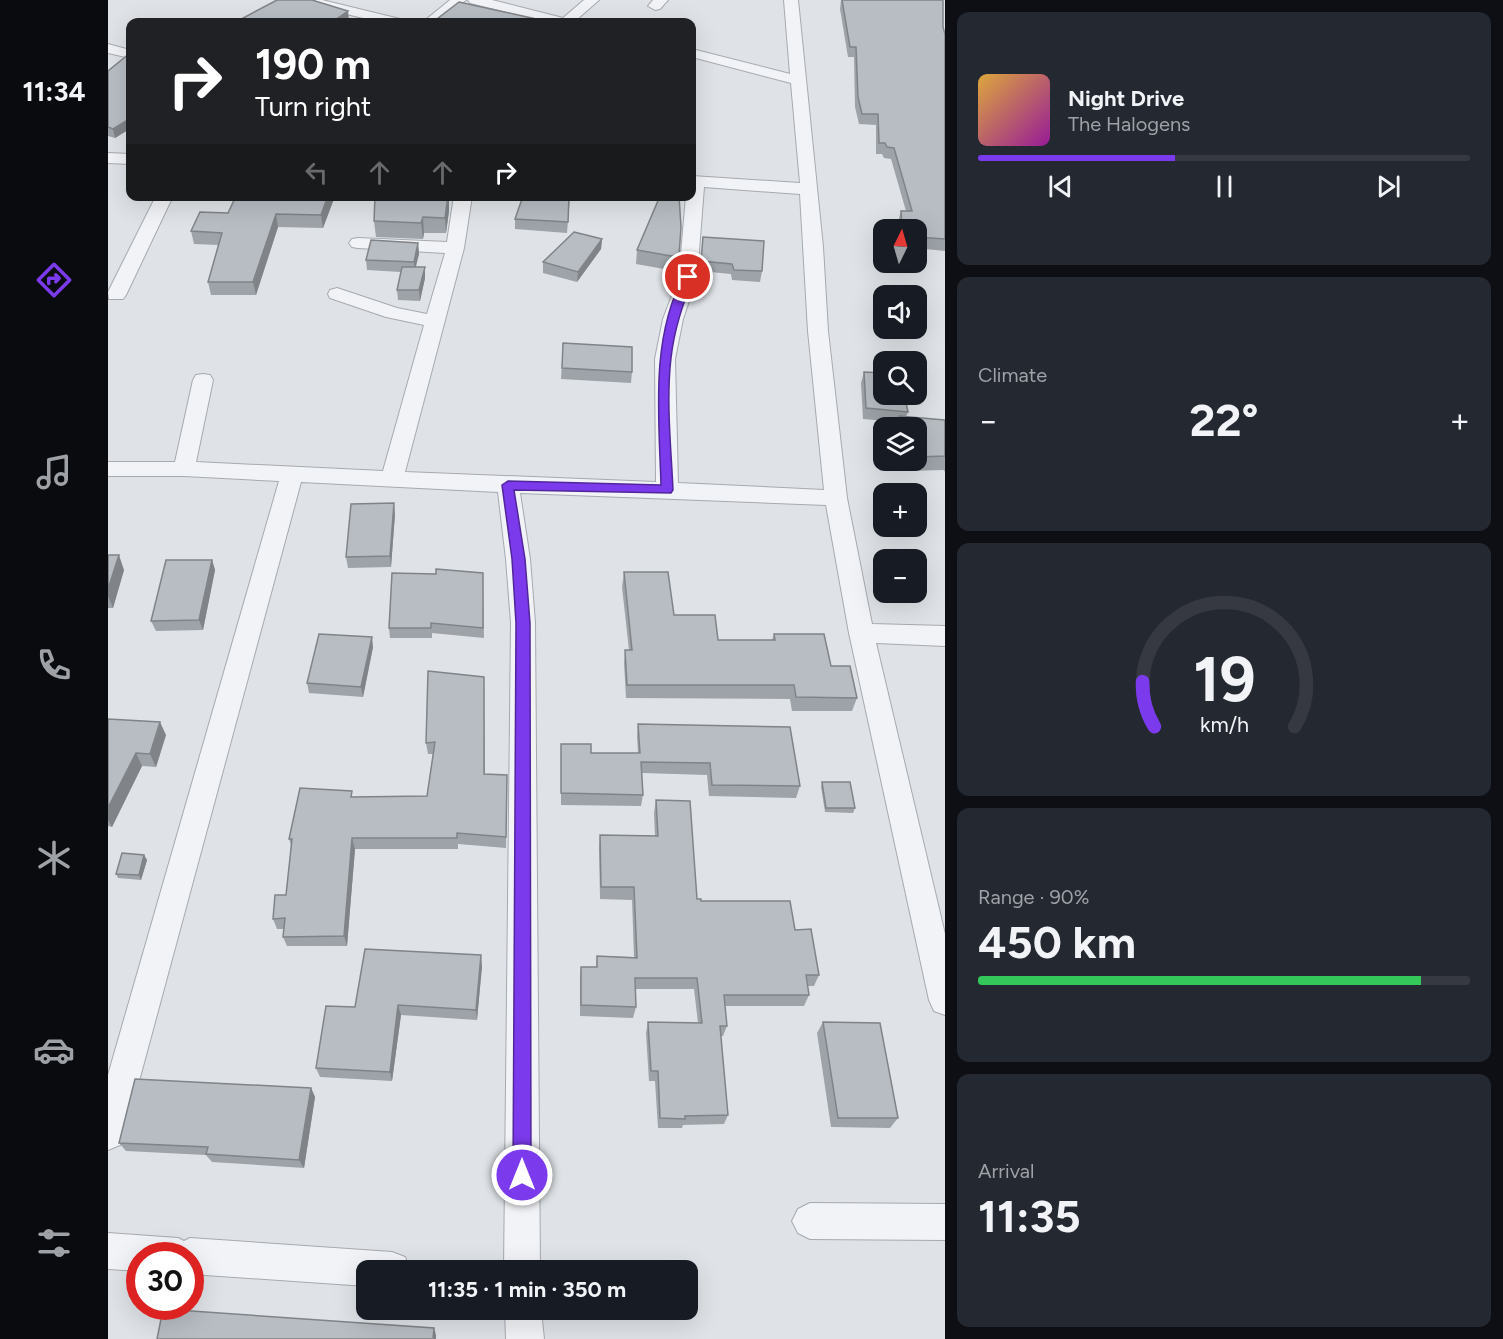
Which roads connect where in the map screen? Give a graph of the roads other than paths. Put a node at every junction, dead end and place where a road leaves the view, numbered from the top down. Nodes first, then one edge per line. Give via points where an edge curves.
1 (304, 0) edge
2 (459, 0) edge
3 (475, 0) edge
4 (537, 0) edge
5 (592, 0) edge
6 (791, 0) edge
7 (521, 13) junction
8 (378, 18) edge
9 (435, 18) edge
10 (545, 18) edge
11 (569, 18) edge
12 (108, 48) edge
13 (126, 53) edge
14 (696, 55) edge
15 (797, 80) junction
16 (108, 158) edge
17 (126, 159) edge
18 (696, 181) edge
19 (808, 189) junction
20 (163, 201) edge
21 (462, 201) edge
22 (693, 201) edge
23 (358, 243) dead end
24 (455, 248) junction
25 (337, 294) dead end
26 (116, 295) dead end
27 (435, 321) junction
28 (203, 380) dead end
29 (108, 469) edge
30 (184, 469) junction
31 (292, 473) junction
32 (393, 478) junction
33 (508, 485) junction
34 (667, 490) junction
35 (836, 498) junction
36 (861, 633) junction
37 (945, 636) edge
38 (945, 1000) edge
39 (108, 1132) edge
40 (810, 1221) dead end
41 (945, 1222) edge
42 (108, 1251) edge
43 (126, 1252) edge
44 (204, 1257) edge
45 (522, 1260) edge
46 (356, 1268) edge
47 (524, 1320) edge
48 (525, 1339) edge

1 - 8 street
2 - 9 street
3 - 7 street
4 - 7 street
5 - 11 street
6 - 15 street
7 - 10 street
12 - 13 street
14 - 15 street
15 - 19 street
16 - 17 street
18 - 19 street
19 - 35 street
20 - 26 street
21 - 24 street
22 - 34 street via 688,277 673,319 665,359
23 - 24 street
24 - 27 street
25 - 27 street via 393,313
27 - 32 street
28 - 30 street
29 - 30 street
30 - 31 street
31 - 32 street
31 - 39 street
32 - 33 street
33 - 34 street
33 - 45 street via 523,623
34 - 35 street
35 - 36 street
36 - 37 street
36 - 38 street
40 - 41 street
42 - 43 street
44 - 46 street
47 - 48 street

